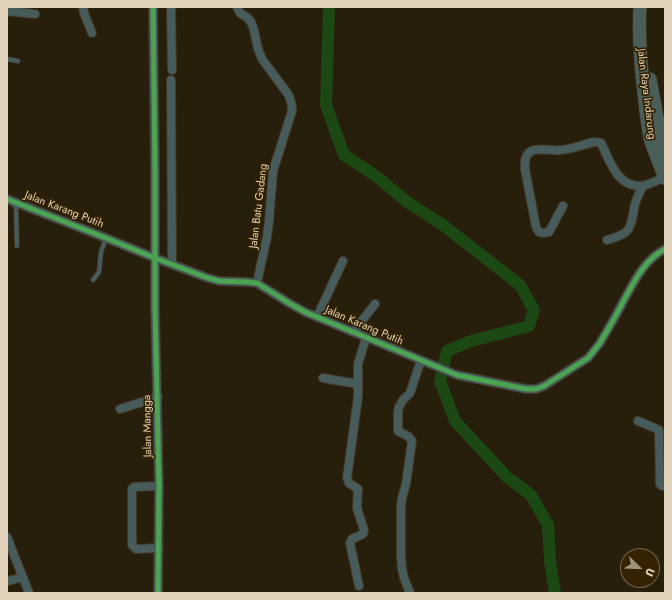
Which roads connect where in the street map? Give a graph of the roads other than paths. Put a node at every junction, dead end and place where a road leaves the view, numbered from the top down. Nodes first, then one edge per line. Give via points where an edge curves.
1 (83, 7) edge
2 (153, 7) edge
3 (172, 7) edge
4 (236, 7) edge
5 (640, 7) edge
6 (648, 7) edge
7 (7, 11) edge
8 (35, 14) dead end
9 (92, 33) dead end
10 (7, 59) edge
11 (18, 61) dead end
12 (172, 70) dead end
13 (171, 80) dead end
14 (662, 153) edge
15 (665, 178) edge
16 (642, 186) junction
17 (10, 200) edge
18 (563, 206) dead end
19 (106, 238) junction
20 (607, 240) dead end
21 (17, 246) dead end
22 (665, 249) edge
23 (155, 258) junction
24 (343, 261) dead end
25 (172, 264) junction
26 (93, 280) dead end
27 (257, 283) junction
28 (375, 304) dead end
29 (317, 317) junction
30 (353, 332) junction
31 (366, 338) junction
32 (422, 361) junction
33 (323, 378) dead end
34 (358, 384) junction
35 (158, 397) junction
36 (120, 409) dead end
37 (638, 421) dead end
38 (159, 486) junction
39 (665, 486) edge
40 (7, 537) edge
41 (159, 548) junction
42 (22, 577) junction
43 (8, 581) edge
44 (359, 586) dead end
45 (28, 593) edge
46 (158, 593) edge
47 (410, 593) edge

1 - 9 street
2 - 23 street, Jalan Mangga
3 - 12 street
4 - 27 street, Jalan Batu Gadang via 251,22 262,58 288,94 292,105 273,172 269,226
5 - 14 highway, Jalan Raya Indarung via 639,38 648,124 651,138
6 - 14 highway, Jalan Raya Indarung via 650,76
7 - 8 street
10 - 11 lane
13 - 25 street
14 - 15 highway, Jalan Raya Indarung
15 - 16 street
16 - 18 street via 630,185 621,179 614,171 601,143 598,142 562,150 531,151 525,163 539,232 549,232
16 - 20 street via 630,227 622,234
17 - 19 street, Jalan Karang Putih
17 - 21 lane via 16,207
19 - 23 street, Jalan Karang Putih
19 - 26 lane via 100,272
22 - 32 street, Jalan Karang Putih via 654,256 637,276 600,343 588,358 544,386 526,389 457,375
23 - 25 street, Jalan Karang Putih
23 - 35 street, Jalan Mangga
24 - 29 street
25 - 27 street, Jalan Karang Putih via 215,280
27 - 29 street, Jalan Karang Putih via 289,304
28 - 30 street
29 - 30 street, Jalan Karang Putih
30 - 31 street, Jalan Karang Putih
31 - 32 street, Jalan Karang Putih
31 - 34 street via 358,364
32 - 47 street via 411,390 400,403 398,412 398,431 412,441 401,506 402,569
33 - 34 street
34 - 44 street via 347,478 349,483 358,489 358,511 364,530 363,534 352,539 350,543
35 - 36 street
35 - 38 street, Jalan Mangga
37 - 39 street via 659,430 660,484
38 - 41 street, Jalan Mangga
38 - 41 street via 134,486 132,489 132,545 136,548
40 - 42 street
41 - 46 street, Jalan Mangga
42 - 43 street
42 - 45 street

